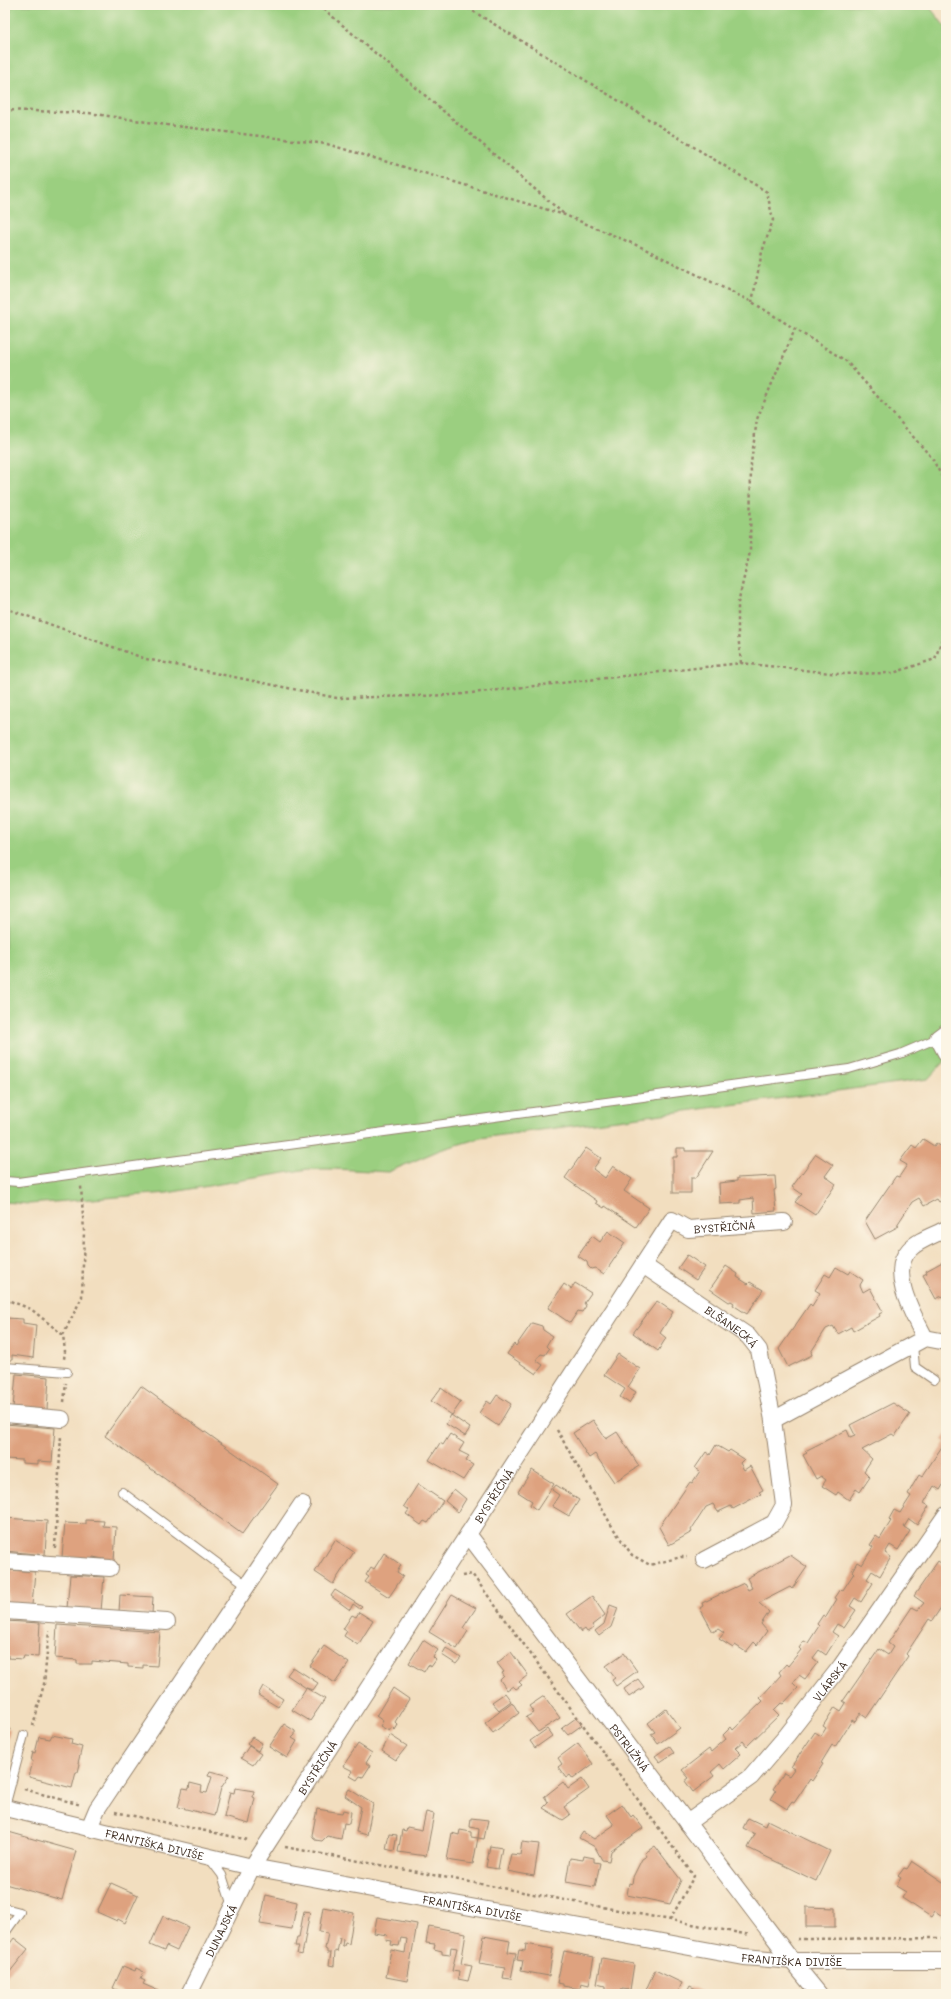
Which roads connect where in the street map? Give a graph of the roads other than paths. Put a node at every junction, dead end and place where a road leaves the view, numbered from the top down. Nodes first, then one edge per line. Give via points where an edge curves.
1 (942, 1035) edge
2 (946, 1053) edge
3 (5, 1181) edge
4 (784, 1222) dead end
5 (946, 1229) edge
6 (643, 1265) junction
7 (919, 1342) junction
8 (946, 1342) edge
9 (5, 1367) edge
10 (67, 1372) road end
11 (934, 1380) dead end
12 (5, 1414) edge
13 (62, 1418) road end
14 (773, 1420) junction
15 (122, 1492) dead end
16 (302, 1504) dead end
17 (946, 1515) edge
18 (468, 1534) junction
19 (704, 1560) road end
20 (5, 1561) edge
21 (110, 1568) dead end
22 (248, 1586) junction
23 (5, 1611) edge
24 (167, 1622) dead end
25 (24, 1735) road end
26 (5, 1808) edge
27 (687, 1823) junction
28 (88, 1828) junction
29 (208, 1857) junction
30 (252, 1867) junction
31 (232, 1907) junction
32 (5, 1908) edge
33 (5, 1933) edge
34 (792, 1961) junction
35 (946, 1961) edge
36 (189, 1994) edge
37 (819, 1994) edge

1 - 2 street
1 - 3 lane via 900,1054 850,1069 18,1182
4 - 6 street, BYSTŘIČNÁ via 688,1229 672,1220
5 - 7 street via 909,1250 902,1263 902,1282
6 - 14 street, BLŠANECKÁ via 748,1336 759,1350
6 - 18 street, BYSTŘIČNÁ
7 - 8 street
7 - 11 lane via 915,1366
7 - 14 street
9 - 10 lane
12 - 13 street
14 - 19 street, BLŠANECKÁ via 784,1505 774,1523
15 - 22 lane
16 - 22 street
17 - 27 street, VLÁRSKÁ via 841,1666 787,1735 750,1777
18 - 27 street, PSTRUŽNÁ
18 - 30 street, BYSTŘIČNÁ
20 - 21 street
22 - 28 street via 98,1808
23 - 24 street
25 - 26 lane
26 - 28 street, FRANTIŠKA DIVIŠE
27 - 34 street, PSTRUŽNÁ
28 - 29 street, FRANTIŠKA DIVIŠE
29 - 30 street, FRANTIŠKA DIVIŠE
29 - 31 lane via 222,1875
30 - 31 street, DUNAJSKÁ
30 - 34 street, FRANTIŠKA DIVIŠE via 744,1957
31 - 36 street, DUNAJSKÁ
32 - 33 lane via 20,1912
34 - 35 street, FRANTIŠKA DIVIŠE
34 - 37 street, PSTRUŽNÁ

